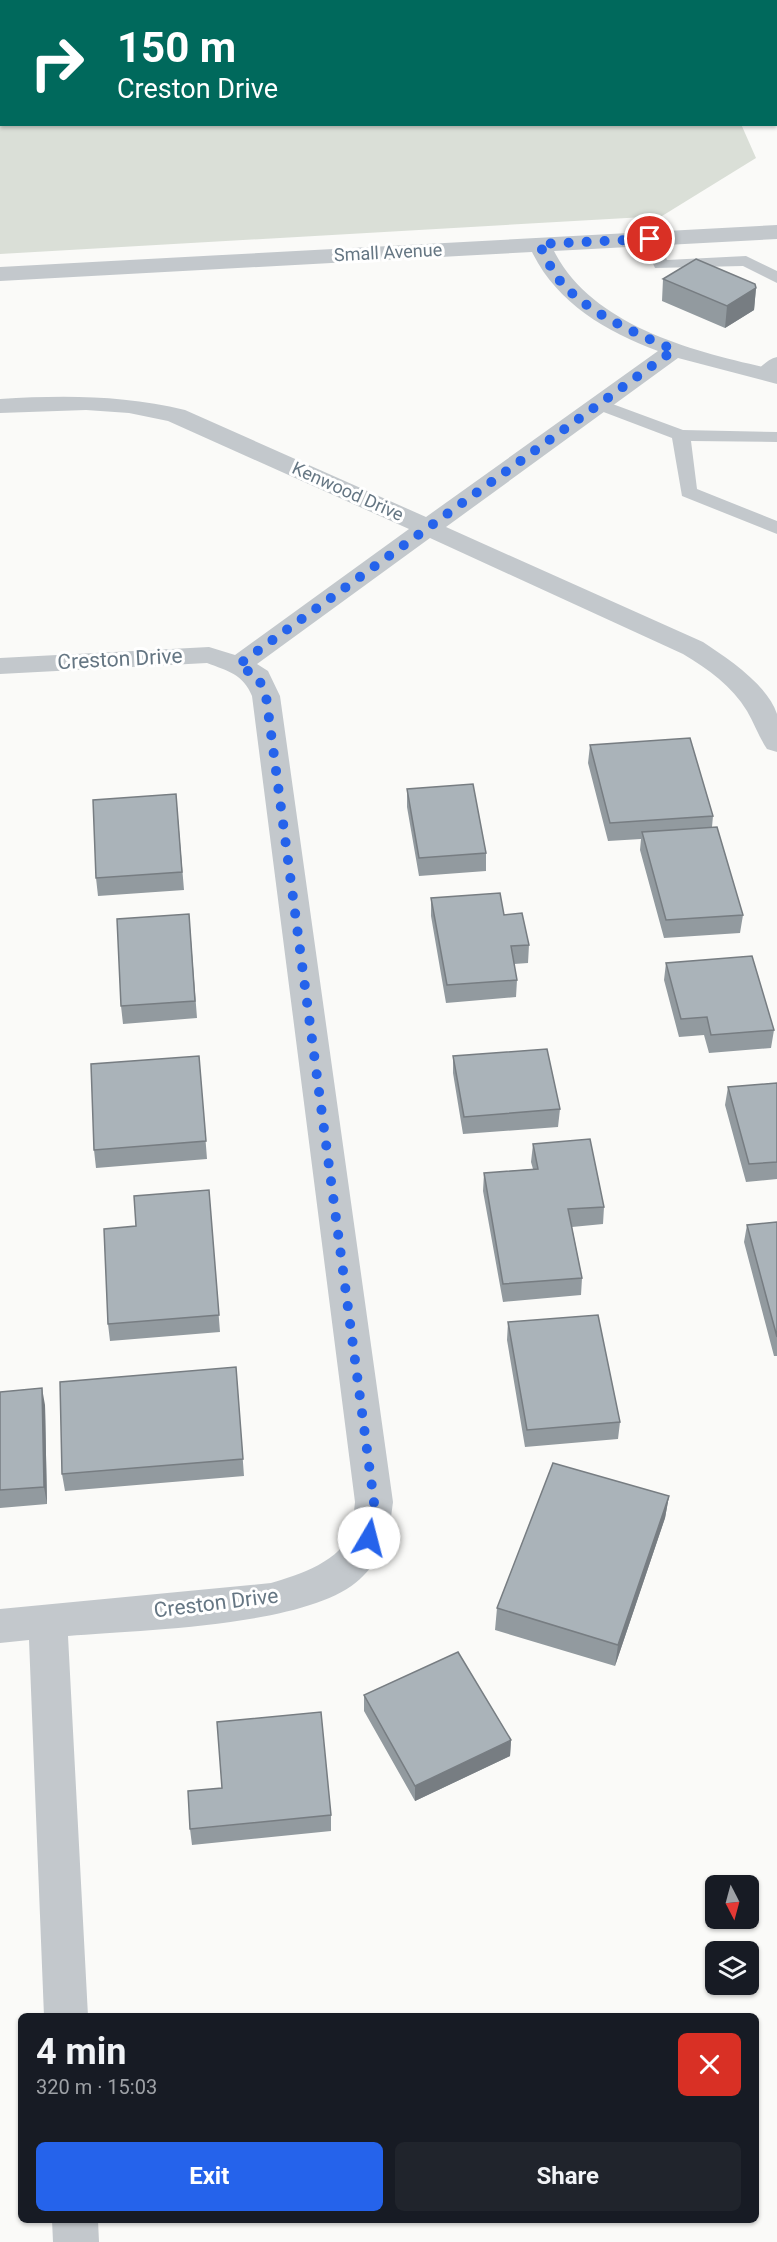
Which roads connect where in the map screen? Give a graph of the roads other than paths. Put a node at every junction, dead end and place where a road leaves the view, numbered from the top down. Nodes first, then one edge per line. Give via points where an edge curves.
1 (777, 232) edge
2 (734, 234) junction
3 (650, 239) junction
4 (539, 244) junction
5 (746, 261) junction
6 (0, 274) edge
7 (777, 278) edge
8 (674, 350) junction
9 (773, 371) edge
10 (599, 404) junction
11 (0, 406) edge
12 (681, 435) junction
13 (777, 437) edge
14 (429, 527) junction
15 (777, 528) edge
16 (238, 665) junction
17 (0, 666) edge
18 (777, 742) edge
19 (48, 1622) junction
20 (0, 1626) edge
21 (66, 2013) edge
22 (75, 2223) edge
23 (76, 2242) edge

1 - 2 street, Small Avenue
2 - 3 street, Small Avenue
2 - 5 lane
3 - 4 street, Small Avenue
3 - 5 lane via 661,265
4 - 6 street, Small Avenue
4 - 8 street via 557,277 588,305 627,329
5 - 7 lane
8 - 9 street
8 - 10 street
10 - 12 lane
10 - 14 street
11 - 14 street, Kenwood Drive via 117,404 172,414
12 - 13 lane
12 - 15 lane via 688,492
14 - 16 street
14 - 18 street, Kenwood Drive via 717,662 749,689
16 - 17 street, Creston Drive via 199,655
16 - 19 street, Creston Drive via 258,677 266,696 374,1502 369,1538 346,1568 318,1585 271,1600
19 - 20 street, Creston Drive
19 - 21 street
22 - 23 street

